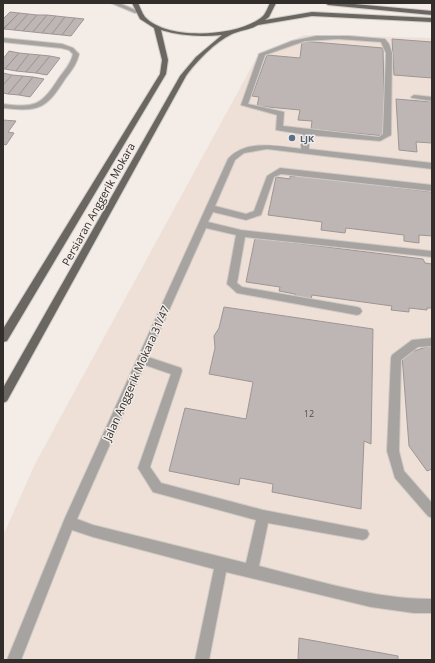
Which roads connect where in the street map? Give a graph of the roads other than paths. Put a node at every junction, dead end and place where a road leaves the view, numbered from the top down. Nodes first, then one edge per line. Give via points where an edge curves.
1 (114, 3) edge
2 (135, 3) edge
3 (273, 3) edge
4 (328, 3) edge
5 (137, 12) junction
6 (432, 13) edge
7 (432, 20) edge
8 (258, 23) junction
9 (157, 28) junction
10 (229, 34) junction
11 (3, 40) edge
12 (414, 97) dead end
13 (432, 99) edge
14 (3, 106) edge
15 (305, 132) junction
16 (305, 151) junction
17 (432, 166) edge
18 (432, 188) edge
19 (210, 208) junction
20 (203, 224) junction
21 (241, 233) junction
22 (431, 254) edge
23 (357, 311) dead end
24 (3, 338) edge
25 (432, 342) edge
26 (142, 360) junction
27 (3, 398) edge
28 (432, 512) edge
29 (263, 516) junction
30 (69, 522) junction
31 (363, 534) dead end
32 (221, 564) junction
33 (251, 572) junction
34 (432, 606) edge
35 (14, 660) edge
36 (202, 660) edge

1 - 5 street
2 - 5 main road
3 - 8 main road via 268,16
4 - 6 main road
5 - 9 main road
7 - 8 main road via 312,14
8 - 10 main road
9 - 10 main road via 191,35
9 - 24 main road, Persiaran Anggerik Mokara via 165,60 163,74
10 - 27 main road, Persiaran Anggerik Mokara via 204,51 183,76
11 - 14 street via 62,46 75,52 76,57 44,104 24,108
12 - 13 street
15 - 15 street via 380,139 387,135 389,53 383,40 326,37 293,43 262,54 244,105 281,114 279,128
15 - 16 street
16 - 17 street, Jalan Anggerik Mokara 31/47
16 - 19 street, Jalan Anggerik Mokara 31/47 via 266,147 242,151 232,159
18 - 19 street via 280,170 271,176 258,214 246,217
19 - 20 street, Jalan Anggerik Mokara 31/47
20 - 21 street
20 - 26 street, Jalan Anggerik Mokara 31/47
21 - 22 street
21 - 23 street via 232,284 240,290
25 - 28 street via 416,343 396,358 393,451 399,474
26 - 29 street via 177,371 144,468 157,488
26 - 30 street, Jalan Anggerik Mokara 31/47
29 - 31 street
29 - 33 street
30 - 32 street via 93,531
30 - 35 street, Jalan Anggerik Mokara 31/47
32 - 33 street
32 - 36 street
33 - 34 street via 371,600

